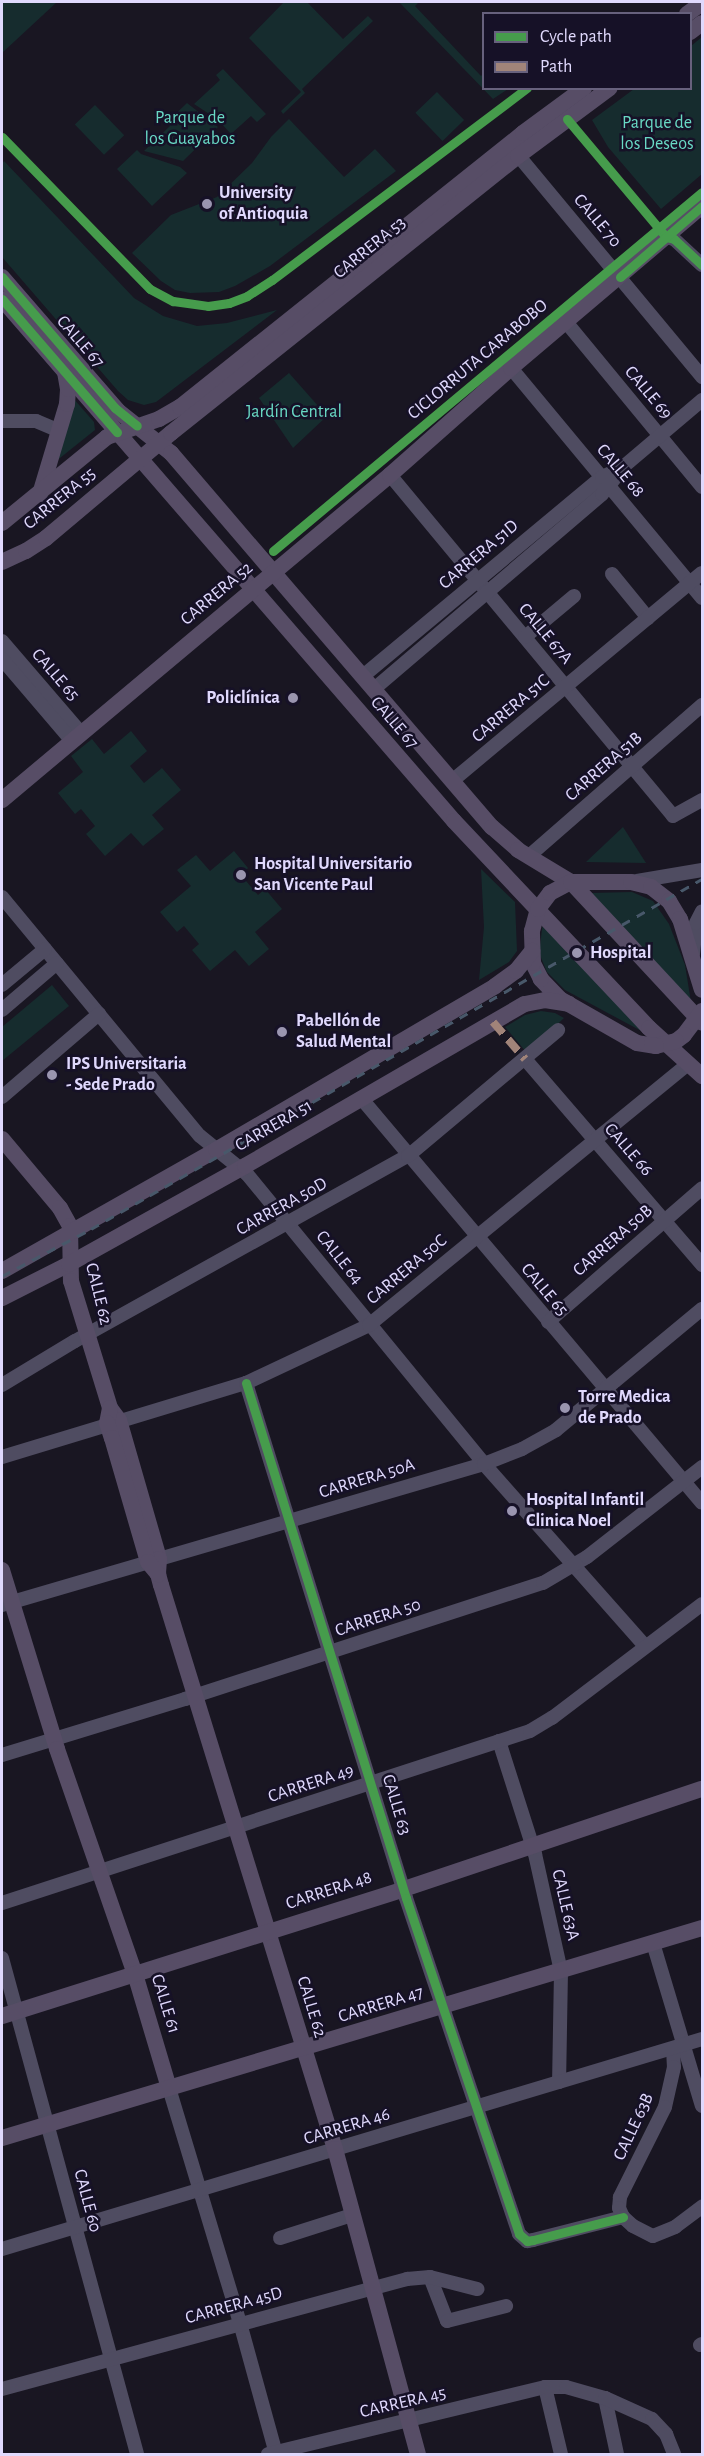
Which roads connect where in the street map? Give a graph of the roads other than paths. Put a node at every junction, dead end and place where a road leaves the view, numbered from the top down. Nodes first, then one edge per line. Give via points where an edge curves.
1 (702, 3) edge
2 (690, 12) edge
3 (582, 90) edge
4 (607, 90) edge
5 (513, 150) junction
6 (702, 207) edge
7 (666, 237) junction
8 (702, 265) edge
9 (2, 277) edge
10 (620, 277) junction
11 (2, 299) edge
12 (566, 322) junction
13 (511, 368) junction
14 (65, 372) junction
15 (702, 377) edge
16 (702, 400) edge
17 (2, 421) edge
18 (137, 426) junction
19 (59, 431) junction
20 (117, 432) junction
21 (660, 436) junction
22 (159, 443) junction
23 (139, 459) junction
24 (390, 475) junction
25 (605, 482) junction
26 (702, 487) edge
27 (40, 494) junction
28 (2, 523) edge
29 (2, 562) edge
30 (273, 572) junction
31 (702, 573) edge
32 (612, 574) dead end
33 (476, 579) junction
34 (690, 583) junction
35 (252, 589) junction
36 (487, 592) junction
37 (574, 596) dead end
38 (702, 598) edge
39 (648, 618) junction
40 (525, 637) junction
41 (2, 641) edge
42 (2, 659) edge
43 (359, 672) junction
44 (336, 685) junction
45 (566, 687) junction
46 (374, 689) junction
47 (702, 705) edge
48 (76, 737) junction
49 (633, 766) junction
50 (452, 781) junction
51 (4, 792) edge
52 (702, 800) edge
53 (529, 856) junction
54 (702, 870) edge
55 (571, 882) junction
56 (631, 882) junction
57 (2, 897) edge
58 (538, 909) junction
59 (702, 911) edge
60 (45, 949) junction
61 (532, 951) junction
62 (693, 956) junction
63 (57, 963) junction
64 (2, 985) edge
65 (702, 990) edge
66 (568, 1004) junction
67 (2, 1010) edge
68 (99, 1014) junction
69 (701, 1017) edge
70 (558, 1030) dead end
71 (666, 1044) junction
72 (525, 1059) junction
73 (688, 1064) junction
74 (702, 1076) edge
75 (2, 1097) edge
76 (361, 1098) junction
77 (252, 1129) junction
78 (594, 1138) junction
79 (2, 1139) edge
80 (216, 1150) junction
81 (408, 1156) junction
82 (244, 1169) junction
83 (702, 1188) edge
84 (664, 1221) junction
85 (288, 1224) junction
86 (70, 1233) junction
87 (475, 1236) junction
88 (69, 1264) junction
89 (702, 1265) edge
90 (2, 1270) edge
91 (2, 1298) edge
92 (702, 1309) edge
93 (548, 1322) junction
94 (369, 1324) junction
95 (88, 1334) junction
96 (246, 1383) junction
97 (2, 1385) edge
98 (605, 1389) junction
99 (112, 1417) junction
100 (2, 1457) edge
101 (484, 1464) junction
102 (702, 1467) edge
103 (684, 1482) junction
104 (702, 1503) edge
105 (290, 1521) junction
106 (573, 1564) junction
107 (155, 1565) junction
108 (2, 1570) edge
109 (7, 1603) edge
110 (702, 1604) edge
111 (645, 1646) junction
112 (331, 1652) junction
113 (195, 1695) junction
114 (54, 1738) junction
115 (500, 1741) junction
116 (2, 1755) edge
117 (372, 1782) junction
118 (702, 1789) edge
119 (236, 1827) junction
120 (533, 1846) junction
121 (101, 1871) junction
122 (404, 1889) junction
123 (2, 1903) edge
124 (702, 1928) edge
125 (267, 1932) junction
126 (652, 1943) junction
127 (2, 1958) edge
128 (561, 1971) junction
129 (135, 1974) junction
130 (444, 2007) junction
131 (9, 2013) edge
132 (702, 2039) edge
133 (677, 2047) junction
134 (303, 2049) junction
135 (559, 2082) junction
136 (169, 2088) junction
137 (702, 2106) edge
138 (477, 2107) junction
139 (47, 2124) junction
140 (2, 2138) edge
141 (335, 2150) junction
142 (200, 2189) junction
143 (702, 2207) edge
144 (352, 2215) junction
145 (623, 2217) junction
146 (75, 2227) junction
147 (280, 2238) dead end
148 (2, 2249) edge
149 (430, 2277) junction
150 (371, 2288) junction
151 (477, 2289) dead end
152 (506, 2306) dead end
153 (240, 2323) junction
154 (111, 2357) junction
155 (545, 2387) junction
156 (2, 2389) edge
157 (605, 2398) junction
158 (409, 2421) junction
159 (137, 2454) edge
160 (273, 2454) edge
161 (418, 2454) edge
162 (561, 2454) edge
163 (617, 2454) edge
164 (674, 2454) edge

1 - 2 main road
3 - 5 main road, CARRERA 53
4 - 5 main road, CARRERA 53
5 - 10 street, CALLE 70
5 - 18 main road, CARRERA 53 via 180,407
5 - 22 main road, CARRERA 53
6 - 7 main road, CARRERA 52
7 - 8 street
7 - 10 main road, CARRERA 52
9 - 18 main road, CALLE 67 via 115,408
10 - 12 main road, CARRERA 52
10 - 15 street, CALLE 70
11 - 14 main road, CALLE 67
12 - 13 main road, CARRERA 52
12 - 21 street, CALLE 69
13 - 24 main road, CARRERA 52
13 - 25 street, CALLE 68
14 - 19 main road via 67,397
14 - 20 main road, CALLE 67
16 - 21 street, CARRERA 51D
17 - 19 street via 36,421
18 - 20 main road, CARRERA 53
18 - 22 main road, CALLE 67
19 - 27 main road
20 - 23 main road, CALLE 67
20 - 27 main road, CARRERA 55
21 - 25 street, CARRERA 51D
21 - 26 street, CALLE 69
22 - 23 main road, CARRERA 53
22 - 30 main road, CALLE 67
23 - 29 main road, CARRERA 55 via 46,538
23 - 35 main road, CALLE 67
24 - 30 main road, CARRERA 52
24 - 33 street, CALLE 67A
25 - 33 street, CARRERA 51D
25 - 34 street, CALLE 68
25 - 36 street, CARRERA 51D
27 - 28 main road, CARRERA 55
30 - 35 main road, CARRERA 52
30 - 43 main road, CALLE 67
31 - 34 street, CARRERA 51C
32 - 39 street
33 - 36 street, CALLE 67A
33 - 43 street, CARRERA 51D
34 - 38 street, CALLE 68
34 - 39 street, CARRERA 51C
35 - 44 main road, CALLE 67
35 - 48 main road, CARRERA 52
36 - 40 street, CALLE 67A
36 - 46 street, CARRERA 51D
37 - 40 street
39 - 45 street, CARRERA 51C
40 - 45 street, CALLE 67A
41 - 48 street, CALLE 65
42 - 48 street, CALLE 65
43 - 44 main road
43 - 46 main road, CALLE 67
44 - 58 main road, CALLE 67 via 454,821
45 - 49 street, CALLE 67A
45 - 50 street, CARRERA 51C
46 - 50 main road, CALLE 67
47 - 49 street, CARRERA 51B
48 - 51 main road, CARRERA 52
49 - 52 street, CALLE 67A via 673,816
49 - 53 street, CARRERA 51B
50 - 53 main road, CALLE 67 via 500,835
53 - 55 main road, CALLE 67
54 - 56 street
55 - 56 main road
55 - 58 main road via 550,893
55 - 69 main road, CALLE 67
56 - 62 main road via 651,887 669,901
57 - 60 street, CALLE 64
58 - 61 main road
58 - 71 main road, CALLE 67
59 - 62 street via 696,923
60 - 63 street, CALLE 64
60 - 64 street
61 - 66 main road via 541,980
61 - 77 main road, CARRERA 51 via 516,971 495,986
62 - 65 main road
63 - 67 street
63 - 68 street, CALLE 64
66 - 71 main road via 637,1043
66 - 76 main road, CARRERA 51 via 545,1000 525,1004
68 - 75 street
68 - 80 street, CALLE 64
69 - 71 main road via 688,1032
70 - 72 street, CARRERA 50D
71 - 73 main road, CALLE 67
72 - 78 street, CALLE 66
72 - 81 street, CARRERA 50D
73 - 74 main road, CALLE 67
73 - 78 street, CARRERA 50C
76 - 81 street, CALLE 65
76 - 82 main road, CARRERA 51
77 - 80 main road, CARRERA 51
77 - 82 main road via 245,1141
78 - 84 street, CALLE 66
78 - 87 street, CARRERA 50C
79 - 86 main road, CALLE 62 via 60,1208
80 - 82 street, CALLE 64
80 - 86 main road, CARRERA 51
81 - 85 street, CARRERA 50D
81 - 87 street, CALLE 65
82 - 85 street, CALLE 64
82 - 88 main road, CARRERA 51
83 - 84 street, CARRERA 50B
84 - 89 street, CALLE 66
84 - 93 street, CARRERA 50B
85 - 94 street, CALLE 64
85 - 95 street, CARRERA 50D
86 - 88 main road, CALLE 62
86 - 90 main road, CARRERA 51
87 - 93 street, CALLE 65
87 - 94 street, CARRERA 50C
88 - 91 main road, CARRERA 51
88 - 95 main road, CALLE 62
92 - 98 street, CARRERA 50A
93 - 98 street, CALLE 65
94 - 96 street, CARRERA 50C
94 - 101 street, CALLE 64
95 - 97 street, CARRERA 50D
95 - 99 main road, CALLE 62
96 - 99 street, CARRERA 50C
96 - 105 street, CALLE 63
98 - 101 street, CARRERA 50A via 540,1441
98 - 103 street, CALLE 65
99 - 100 street, CARRERA 50C
99 - 107 main road, CALLE 62
101 - 105 street, CARRERA 50A
101 - 106 street, CALLE 64
102 - 103 street, CARRERA 50
103 - 104 street, CALLE 65
103 - 106 street, CARRERA 50
105 - 107 street, CARRERA 50A
105 - 112 street, CALLE 63
106 - 111 street, CALLE 64
106 - 112 street, CARRERA 50 via 512,1594
107 - 109 street, CARRERA 50A
107 - 113 main road, CALLE 62
108 - 109 main road, CALLE 61
109 - 114 main road, CALLE 61
110 - 111 street, CARRERA 49
111 - 115 street, CARRERA 49 via 552,1718
112 - 113 street, CARRERA 50
112 - 117 street, CALLE 63
113 - 114 street, CARRERA 50
113 - 119 main road, CALLE 62
114 - 116 street, CARRERA 50
114 - 121 main road, CALLE 61
115 - 117 street, CARRERA 49
115 - 120 street, CALLE 63A
117 - 119 street, CARRERA 49
117 - 122 street, CALLE 63
118 - 120 main road, CARRERA 48
119 - 121 street, CARRERA 49
119 - 125 main road, CALLE 62
120 - 122 main road, CARRERA 48
120 - 128 street, CALLE 63A
121 - 123 street, CARRERA 49
121 - 129 main road, CALLE 61
122 - 125 main road, CARRERA 48
122 - 130 street, CALLE 63
124 - 126 main road, CARRERA 47
125 - 129 main road, CARRERA 48
125 - 134 main road, CALLE 62
126 - 128 main road, CARRERA 47
126 - 133 street
127 - 131 street, CALLE 60
128 - 130 main road, CARRERA 47
128 - 135 street, CALLE 63A
129 - 131 main road, CARRERA 48
129 - 136 main road, CALLE 61
130 - 134 main road, CARRERA 47
130 - 138 street, CALLE 63
131 - 139 street, CALLE 60
132 - 133 street, CARRERA 46
133 - 135 street, CARRERA 46
133 - 137 street
133 - 145 street, CALLE 63B via 665,2107 620,2197
134 - 136 main road, CARRERA 47
134 - 141 main road, CALLE 62
135 - 138 street, CARRERA 46
136 - 139 main road, CARRERA 47
136 - 142 street, CALLE 61
138 - 141 street, CARRERA 46
138 - 145 street, CALLE 63 via 519,2234 527,2241
139 - 140 main road, CARRERA 47
139 - 146 street, CALLE 60
141 - 142 street, CARRERA 46
141 - 144 main road, CALLE 62
142 - 146 street, CARRERA 46
142 - 153 street, CALLE 61
143 - 145 street via 675,2227 653,2236
144 - 147 street
144 - 150 main road, CALLE 62
146 - 148 street, CARRERA 46
146 - 154 street, CALLE 60
149 - 150 street, CARRERA 45D
149 - 151 street, CARRERA 45D
149 - 152 street via 447,2321
150 - 153 street, CARRERA 45D
150 - 158 main road, CALLE 62
153 - 154 street, CARRERA 45D
153 - 160 street, CALLE 61
154 - 156 street, CARRERA 45D
154 - 159 street, CALLE 60
155 - 157 street via 566,2387
155 - 158 street, CARRERA 45
155 - 162 street
157 - 163 street
157 - 164 street via 661,2426
158 - 160 street, CARRERA 45
158 - 161 main road, CALLE 62

